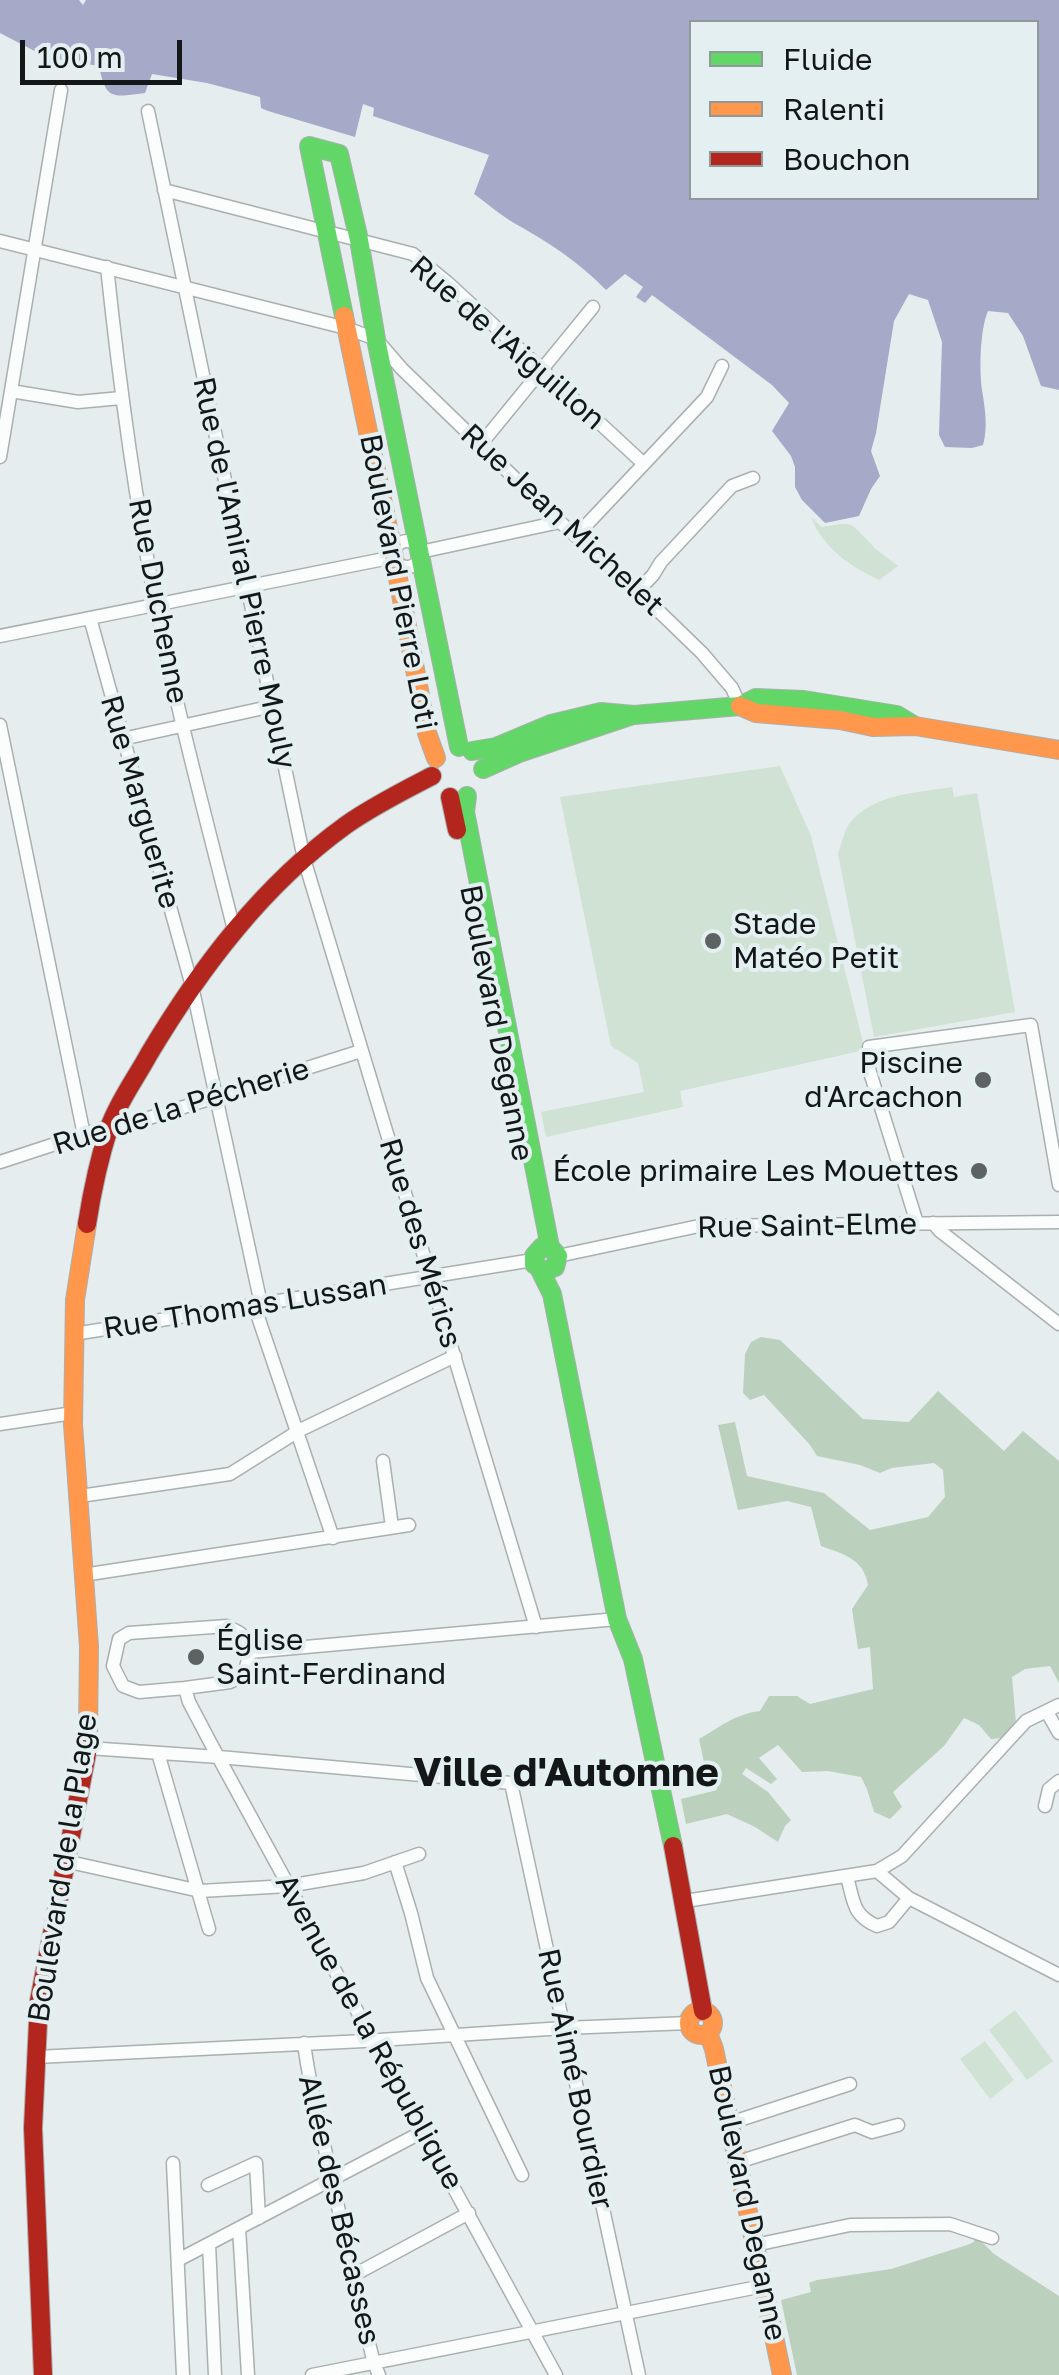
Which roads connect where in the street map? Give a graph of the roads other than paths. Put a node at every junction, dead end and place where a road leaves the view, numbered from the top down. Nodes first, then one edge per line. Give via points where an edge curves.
1 (61, 90) dead end
2 (148, 111) dead end
3 (164, 190) junction
4 (328, 231) junction
5 (359, 240) junction
6 (0, 242) edge
7 (33, 250) junction
8 (107, 268) junction
9 (184, 286) junction
10 (593, 307) dead end
11 (346, 328) junction
12 (376, 339) junction
13 (722, 366) dead end
14 (541, 370) junction
15 (12, 392) junction
16 (121, 398) junction
17 (388, 400) junction
18 (362, 406) junction
19 (481, 444) junction
20 (0, 457) edge
21 (644, 464) junction
22 (753, 478) dead end
23 (560, 522) junction
24 (576, 536) junction
25 (420, 552) junction
26 (394, 557) junction
27 (247, 587) junction
28 (638, 591) junction
29 (156, 605) junction
30 (90, 618) junction
31 (0, 636) edge
32 (273, 706) junction
33 (740, 706) junction
34 (634, 715) junction
35 (0, 724) edge
36 (182, 726) junction
37 (122, 739) junction
38 (465, 749) junction
39 (1059, 750) edge
40 (434, 767) junction
41 (483, 769) junction
42 (458, 796) junction
43 (304, 859) junction
44 (234, 930) junction
45 (192, 986) junction
46 (361, 1052) junction
47 (216, 1097) junction
48 (110, 1126) junction
49 (84, 1134) junction
50 (0, 1162) edge
51 (1059, 1186) edge
52 (1059, 1222) edge
53 (917, 1223) junction
54 (933, 1223) junction
55 (546, 1258) junction
56 (431, 1277) junction
57 (257, 1305) junction
58 (1059, 1324) edge
59 (74, 1334) junction
60 (455, 1356) junction
61 (73, 1413) junction
62 (0, 1424) edge
63 (297, 1433) junction
64 (384, 1461) dead end
65 (80, 1496) junction
66 (409, 1525) dead end
67 (392, 1527) junction
68 (333, 1538) junction
69 (83, 1575) junction
70 (617, 1619) junction
71 (536, 1627) junction
72 (250, 1652) junction
73 (112, 1666) junction
74 (90, 1668) junction
75 (186, 1688) junction
76 (1053, 1709) edge
77 (1059, 1733) edge
78 (88, 1748) junction
79 (158, 1753) junction
80 (219, 1756) junction
81 (1059, 1781) edge
82 (1045, 1806) dead end
83 (419, 1854) dead end
84 (65, 1861) junction
85 (395, 1862) junction
86 (877, 1872) junction
87 (847, 1876) junction
88 (288, 1886) junction
89 (200, 1891) junction
90 (909, 1898) junction
91 (685, 1901) junction
92 (210, 1928) dead end
93 (1059, 1975) edge
94 (699, 2023) junction
95 (564, 2028) junction
96 (454, 2035) junction
97 (373, 2039) junction
98 (304, 2044) junction
99 (36, 2057) junction
100 (850, 2084) dead end
101 (730, 2123) junction
102 (898, 2126) dead end
103 (424, 2132) junction
104 (738, 2162) junction
105 (173, 2163) dead end
106 (522, 2175) dead end
107 (332, 2180) junction
108 (208, 2185) dead end
109 (468, 2212) junction
110 (259, 2218) junction
111 (239, 2228) junction
112 (992, 2238) dead end
113 (209, 2244) junction
114 (756, 2245) junction
115 (178, 2260) junction
116 (352, 2276) junction
117 (753, 2288) junction
118 (624, 2314) junction
119 (532, 2332) junction
120 (376, 2369) edge
121 (43, 2375) edge
122 (183, 2375) edge
123 (215, 2375) edge
124 (248, 2375) edge
125 (312, 2375) edge
126 (556, 2375) edge
127 (639, 2375) edge
128 (771, 2375) edge
129 (782, 2375) edge

1 - 7 street
2 - 3 street, Rue de l'Amiral Pierre Mouly
3 - 4 street
3 - 9 street, Rue de l'Amiral Pierre Mouly
4 - 5 street
4 - 5 street, Boulevard Pierre Loti via 310,146 339,154
4 - 11 street, Boulevard Pierre Loti
5 - 12 street, Boulevard Pierre Loti
5 - 14 street, Rue de l'Aiguillon via 412,254
6 - 7 street
7 - 8 street
7 - 15 street
8 - 9 street
8 - 16 street, Rue Duchenne
9 - 11 street
9 - 27 street, Rue de l'Amiral Pierre Mouly
10 - 14 street
11 - 12 street
11 - 18 street, Boulevard Pierre Loti
12 - 17 street, Boulevard Pierre Loti
12 - 19 street, Rue Jean Michelet
13 - 21 street via 707,398
14 - 19 street
14 - 21 street, Rue de l'Aiguillon
15 - 16 street via 78,402
15 - 20 street
16 - 29 street, Rue Duchenne
17 - 18 street, Boulevard Pierre Loti
17 - 25 street, Boulevard Pierre Loti
18 - 26 street, Boulevard Pierre Loti
19 - 23 street, Rue Jean Michelet
21 - 24 street
22 - 28 street via 732,486
23 - 24 street, Rue Jean Michelet
23 - 25 street
24 - 28 street, Rue Jean Michelet
25 - 26 street via 404,542
25 - 38 street, Boulevard Pierre Loti
26 - 27 street
26 - 40 street, Boulevard Pierre Loti
27 - 29 street
27 - 32 street, Rue de l'Amiral Pierre Mouly
28 - 33 street, Rue Jean Michelet via 702,653
29 - 30 street
29 - 36 street, Rue Duchenne
30 - 31 street
30 - 37 street, Rue Marguerite
32 - 36 street
32 - 43 street, Rue de l'Amiral Pierre Mouly
33 - 34 street
33 - 39 street
34 - 38 street via 601,712 496,747
34 - 41 street
35 - 49 street
36 - 37 street
36 - 44 street, Rue Duchenne
37 - 45 street, Rue Marguerite
38 - 40 street via 442,752
38 - 41 street
40 - 42 street via 438,789
40 - 43 street, Boulevard de la Plage
41 - 42 street via 474,792
42 - 55 street, Boulevard Deganne
43 - 44 street, Boulevard de la Plage
43 - 46 street, Rue des Mérics
44 - 45 street, Boulevard de la Plage
45 - 47 street, Rue Marguerite
45 - 48 street, Boulevard de la Plage
46 - 47 street, Rue de la Pécherie
46 - 56 street, Rue des Mérics
47 - 48 street, Rue de la Pécherie
47 - 57 street, Rue Marguerite
48 - 49 street, Rue de la Pécherie
48 - 59 street, Boulevard de la Plage via 92,1193
49 - 50 street, Rue de la Pécherie
51 - 53 street via 1031,1025 870,1047 870,1069
52 - 54 street, Rue Saint-Elme
53 - 54 street, Rue Saint-Elme
53 - 55 street, Rue Saint-Elme via 699,1226
54 - 58 street
55 - 56 street, Rue Thomas Lussan
55 - 70 street, Boulevard Deganne via 573,1353 620,1590
56 - 57 street, Rue Thomas Lussan
56 - 60 street, Rue des Mérics
57 - 59 street, Rue Thomas Lussan
57 - 63 street, Rue Marguerite
59 - 61 street, Boulevard de la Plage
60 - 63 street
60 - 71 street, Rue des Mérics
61 - 62 street
61 - 65 street, Boulevard de la Plage
63 - 65 street via 230,1474
63 - 68 street, Rue Marguerite
64 - 67 street
65 - 69 street, Boulevard de la Plage
66 - 67 street
67 - 68 street
68 - 69 street
69 - 74 street, Boulevard de la Plage
70 - 71 street
70 - 91 street, Boulevard Deganne via 633,1659
70 - 94 street, Boulevard Deganne via 616,1641
71 - 72 street
72 - 73 street via 240,1632 227,1626 128,1634 119,1638
72 - 75 street via 238,1678
73 - 74 street
73 - 75 street via 123,1686 138,1692
74 - 78 street, Boulevard de la Plage
75 - 80 street, Avenue de la République
76 - 77 street
76 - 86 street via 1026,1721 902,1856
78 - 79 street
78 - 84 street, Boulevard de la Plage
79 - 80 street
79 - 89 street
80 - 88 street, Avenue de la République
80 - 95 street, Rue Aimé Bourdier via 511,1783
81 - 82 street
83 - 85 street
84 - 89 street
84 - 99 street, Boulevard de la Plage via 38,2000
85 - 88 street
85 - 96 street via 427,1978
86 - 87 street
86 - 90 street
87 - 90 street via 858,1912 877,1926
87 - 91 street
88 - 89 street
88 - 97 street, Avenue de la République
89 - 92 street
90 - 93 street
91 - 94 street, Boulevard Deganne via 703,2002
94 - 95 street
94 - 101 street, Boulevard Deganne via 714,2048
94 - 117 street, Boulevard Deganne
95 - 96 street
95 - 118 street, Rue Aimé Bourdier
96 - 97 street
96 - 106 street
97 - 98 street
97 - 103 street, Avenue de la République
98 - 99 street
98 - 107 street, Allée des Bécasses
99 - 121 street, Boulevard de la Plage
100 - 101 street
101 - 104 street, Boulevard Deganne
102 - 104 street via 872,2132 855,2126
103 - 107 street
103 - 109 street, Avenue de la République
104 - 114 street, Boulevard Deganne
105 - 115 street
107 - 110 street
107 - 116 street, Allée des Bécasses
108 - 110 street via 256,2163
109 - 116 street
109 - 119 street, Avenue de la République
110 - 111 street
111 - 113 street
111 - 124 street
112 - 114 street via 950,2224 850,2225
113 - 115 street
113 - 123 street
114 - 129 street, Boulevard Deganne
115 - 122 street
116 - 120 street, Allée des Bécasses
117 - 118 street
117 - 128 street, Boulevard Deganne
118 - 119 street
118 - 127 street, Rue Aimé Bourdier
119 - 120 street
119 - 126 street, Avenue de la République
120 - 125 street

